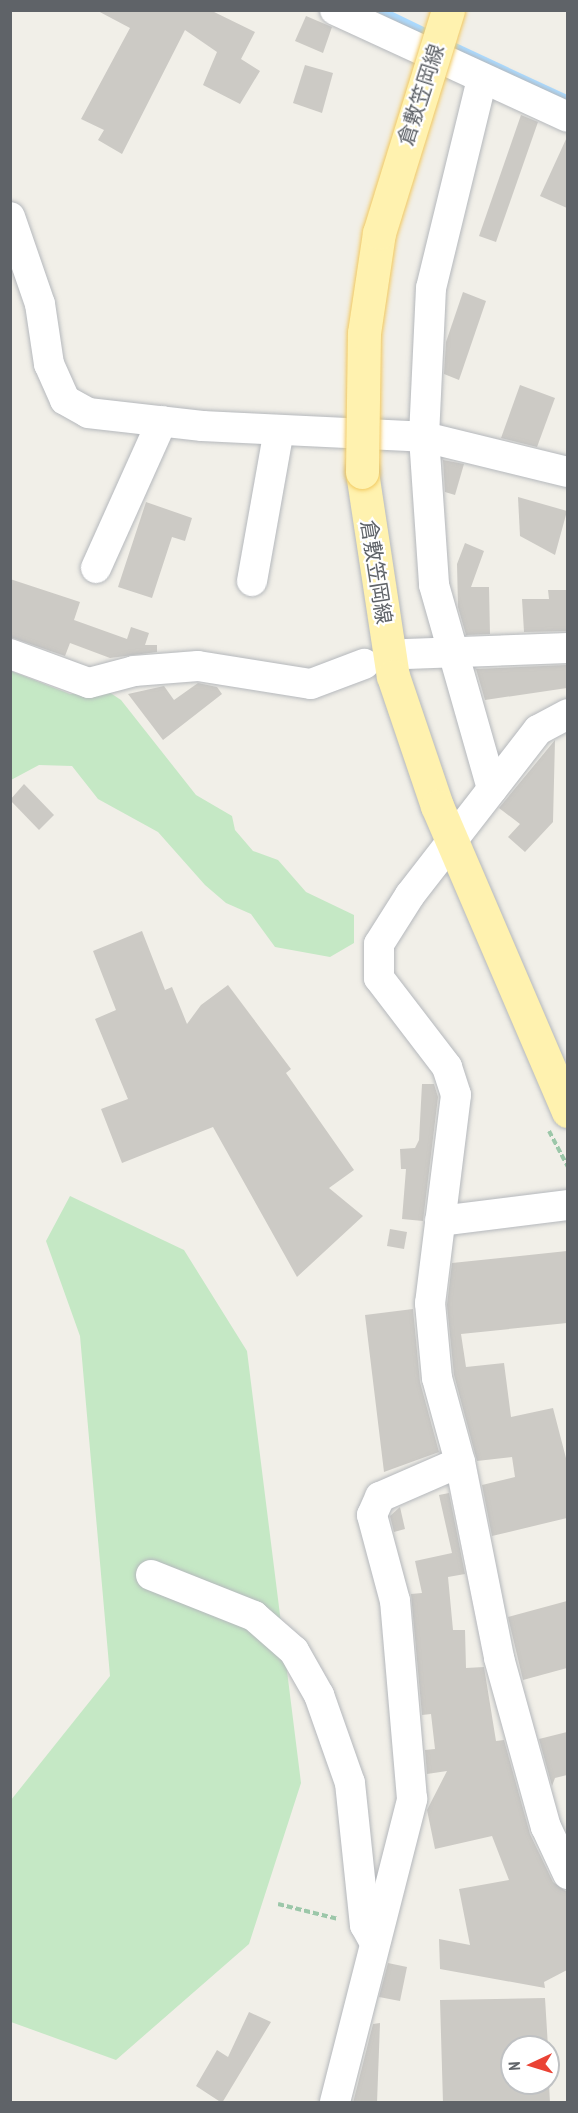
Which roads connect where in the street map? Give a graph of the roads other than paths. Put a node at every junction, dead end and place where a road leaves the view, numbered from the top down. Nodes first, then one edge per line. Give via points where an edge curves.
1 (335, 10) edge
2 (448, 10) edge
3 (482, 79) junction
4 (567, 117) edge
5 (10, 218) edge
6 (162, 421) junction
7 (279, 430) junction
8 (424, 437) junction
9 (567, 472) edge
10 (96, 568) dead end
11 (252, 581) dead end
12 (567, 648) edge
13 (450, 653) junction
14 (10, 654) edge
15 (406, 654) dead end
16 (364, 664) dead end
17 (567, 714) edge
18 (492, 789) junction
19 (454, 841) junction
20 (567, 1112) edge
21 (567, 1205) edge
22 (440, 1221) junction
23 (460, 1462) junction
24 (151, 1575) dead end
25 (567, 1874) edge
26 (370, 1933) junction
27 (335, 2103) edge

1 - 3 street
2 - 19 main road, 倉敷笠岡線, bridge via 379,233 364,333 362,472 393,676
3 - 4 street
3 - 8 street via 431,288
5 - 6 street via 40,304 49,364 65,400 88,413
6 - 7 street
6 - 10 street
7 - 8 street
7 - 11 street
8 - 9 street
8 - 13 street via 434,585
12 - 13 street
13 - 15 street
13 - 18 street
14 - 16 street via 89,682 134,671 198,666 311,684
17 - 18 street via 538,730
18 - 19 street
19 - 20 main road, 倉敷笠岡線
19 - 22 street via 379,944 379,978 447,1067 456,1095
21 - 22 street
22 - 23 street via 431,1313 437,1378
23 - 25 street via 499,1658 546,1827
23 - 26 street via 380,1497 372,1515 395,1601 412,1799
24 - 26 street via 254,1617 294,1651 319,1695 351,1783
26 - 27 street

